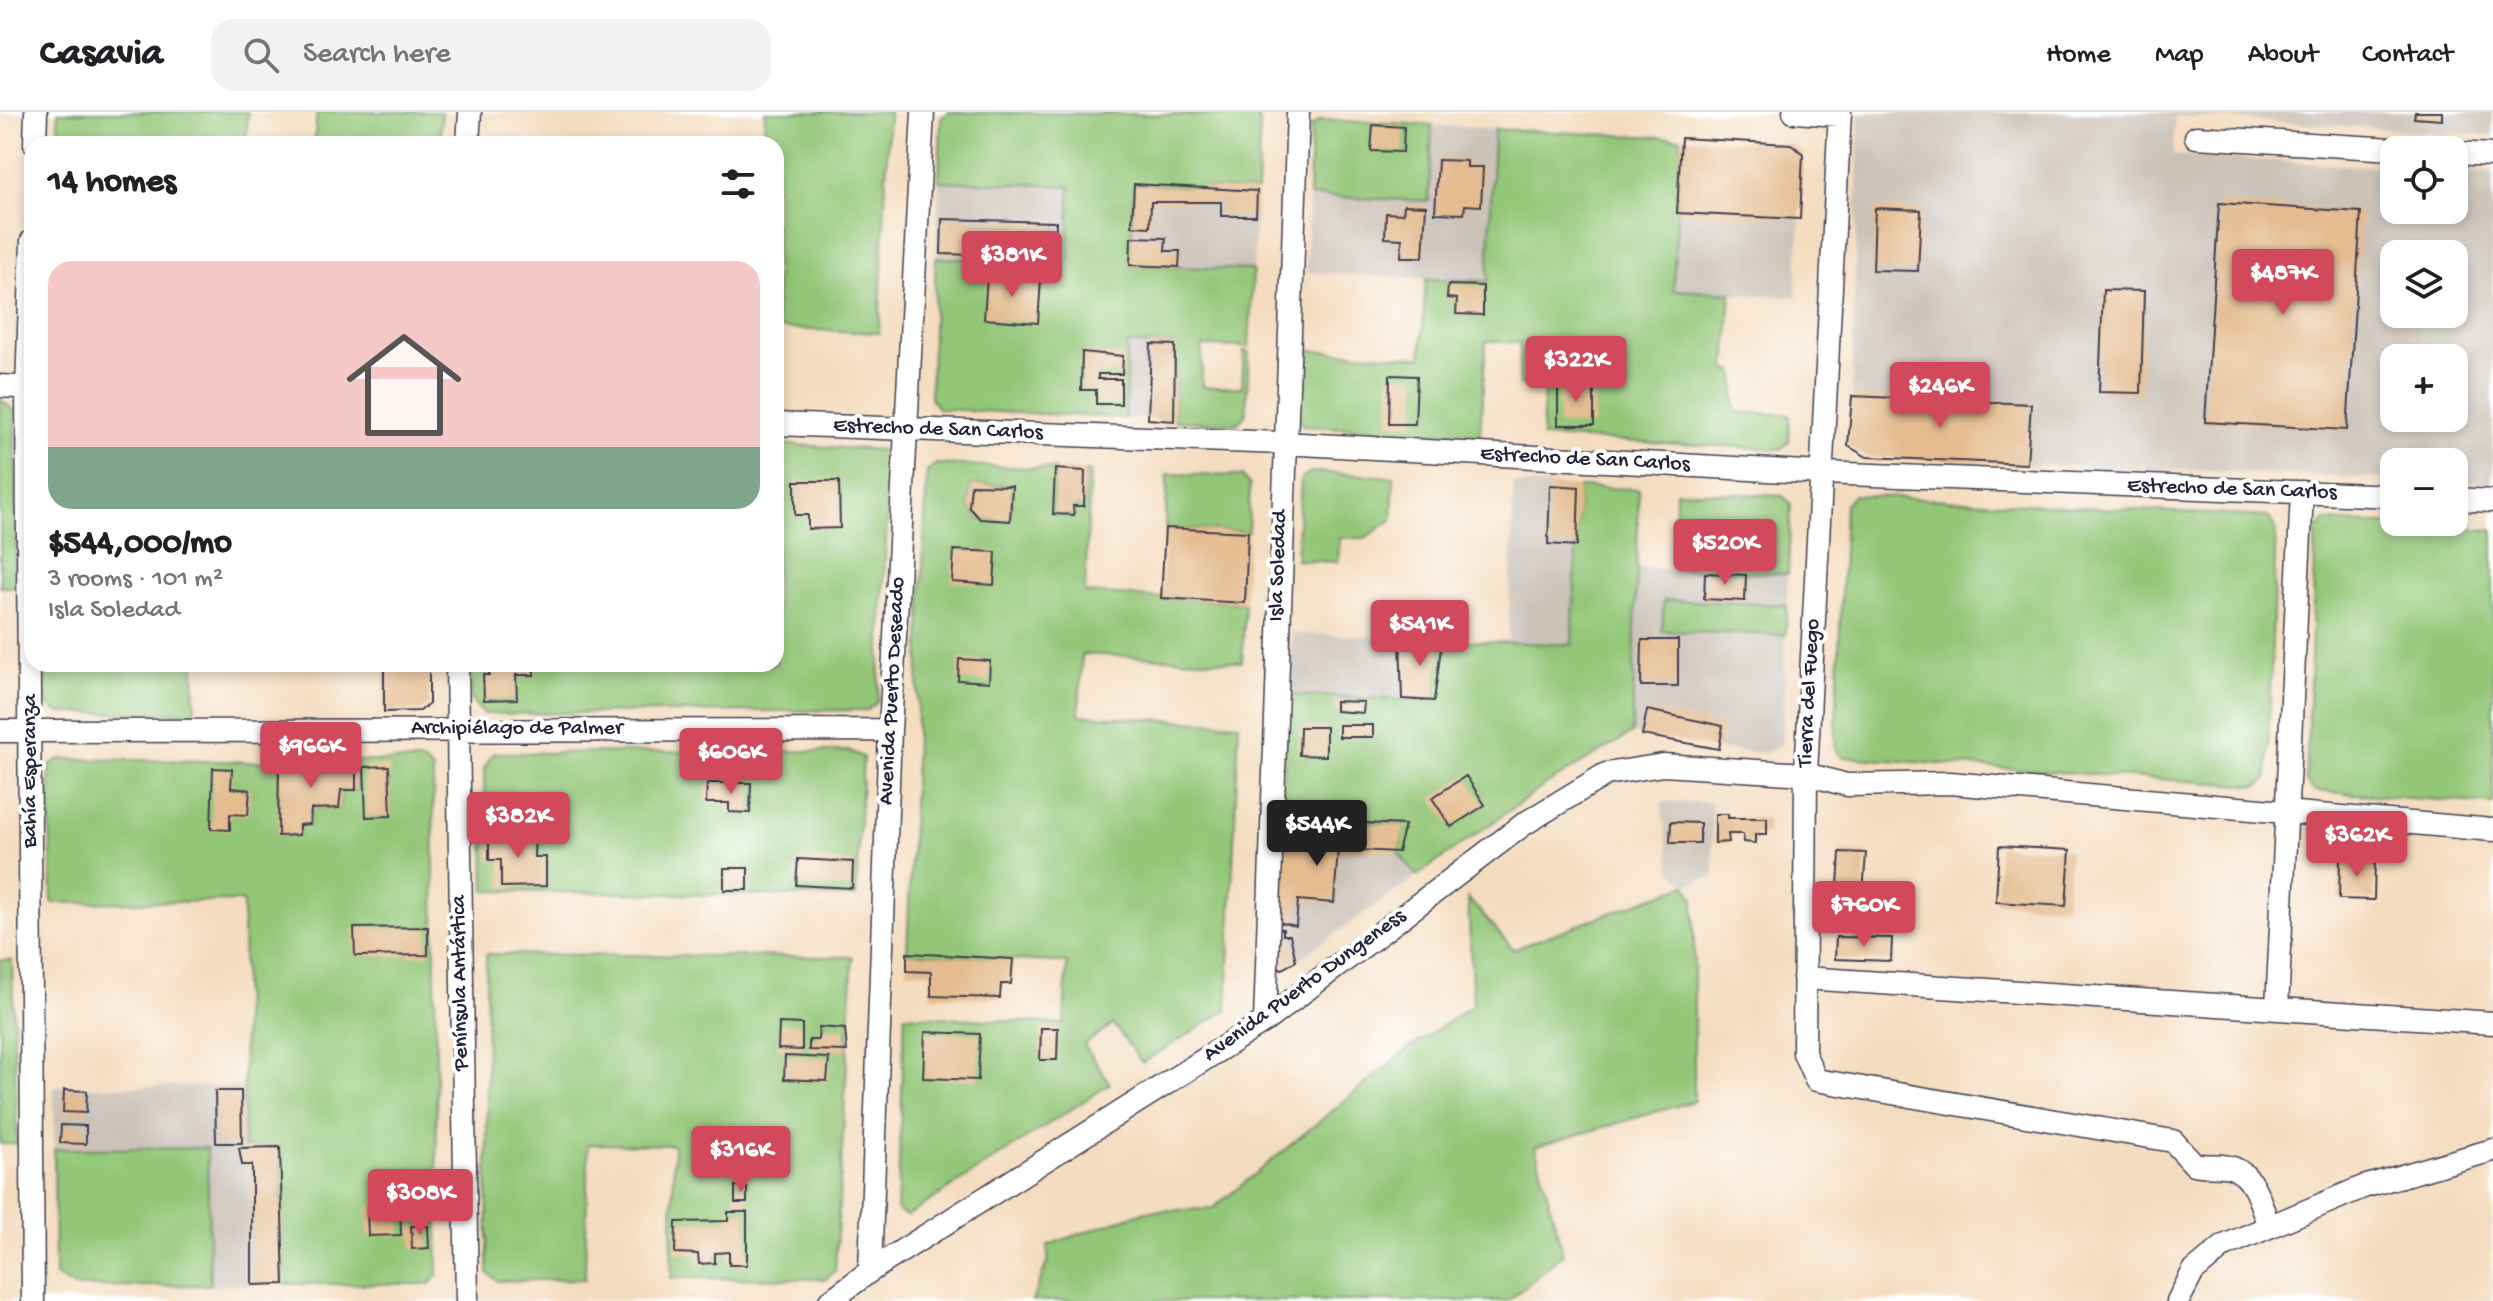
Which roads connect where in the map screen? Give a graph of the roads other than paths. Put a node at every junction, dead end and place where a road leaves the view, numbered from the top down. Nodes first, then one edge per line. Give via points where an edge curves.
1 (36, 112) edge
2 (470, 112) edge
3 (923, 112) edge
4 (1298, 112) edge
5 (1794, 112) edge
6 (1840, 113) edge
7 (35, 136) edge
8 (468, 136) edge
9 (2196, 137) dead end
10 (2380, 148) edge
11 (2468, 154) edge
12 (2493, 155) edge
13 (0, 386) edge
14 (24, 388) edge
15 (784, 424) edge
16 (907, 430) junction
17 (1283, 443) junction
18 (1823, 473) junction
19 (2302, 492) junction
20 (2380, 495) edge
21 (2468, 500) edge
22 (2493, 501) edge
23 (30, 672) edge
24 (457, 672) edge
25 (457, 729) junction
26 (890, 730) junction
27 (0, 731) edge
28 (30, 731) junction
29 (1806, 774) junction
30 (2286, 810) junction
31 (2493, 830) edge
32 (1804, 978) junction
33 (2277, 1009) junction
34 (1265, 1021) junction
35 (2493, 1023) edge
36 (2493, 1150) edge
37 (2269, 1227) junction
38 (870, 1271) junction
39 (33, 1301) edge
40 (467, 1301) edge
41 (830, 1301) edge
42 (2178, 1301) edge

1 - 7 street
2 - 8 street
3 - 16 street, Avenida Puerto Deseado
4 - 17 street, Isla Soledad
5 - 6 street
6 - 18 street, Tierra del Fuego
9 - 10 street
11 - 12 street
13 - 14 street
15 - 16 street, Estrecho de San Carlos
16 - 17 street, Estrecho de San Carlos
16 - 26 street, Avenida Puerto Deseado
17 - 18 street, Estrecho de San Carlos
17 - 34 street, Isla Soledad
18 - 19 street, Estrecho de San Carlos
18 - 29 street, Tierra del Fuego
19 - 20 street, Estrecho de San Carlos
19 - 30 street
21 - 22 street
23 - 28 street, Bahía Esperanza
24 - 25 street, Península Antártica
25 - 26 street, Archipiélago de Palmer
25 - 28 street, Archipiélago de Palmer
25 - 40 street, Península Antártica
26 - 38 street, Avenida Puerto Deseado
27 - 28 street, Archipiélago de Palmer
28 - 39 street, Bahía Esperanza
29 - 30 street, Avenida Puerto Dungeness via 1847,785 1950,783
29 - 32 street, Tierra del Fuego
29 - 34 street, Avenida Puerto Dungeness via 1663,765 1606,774 1524,824
30 - 31 street, Avenida Puerto Dungeness
30 - 33 street
32 - 33 street
32 - 37 street, Tierra del Fuego via 1804,1053 1816,1080 2173,1141 2194,1164 2230,1167 2243,1174 2255,1189
33 - 35 street
34 - 38 street, Avenida Puerto Dungeness
36 - 37 street via 2363,1187
37 - 42 street via 2224,1246 2193,1272
38 - 41 street, Avenida Puerto Dungeness

